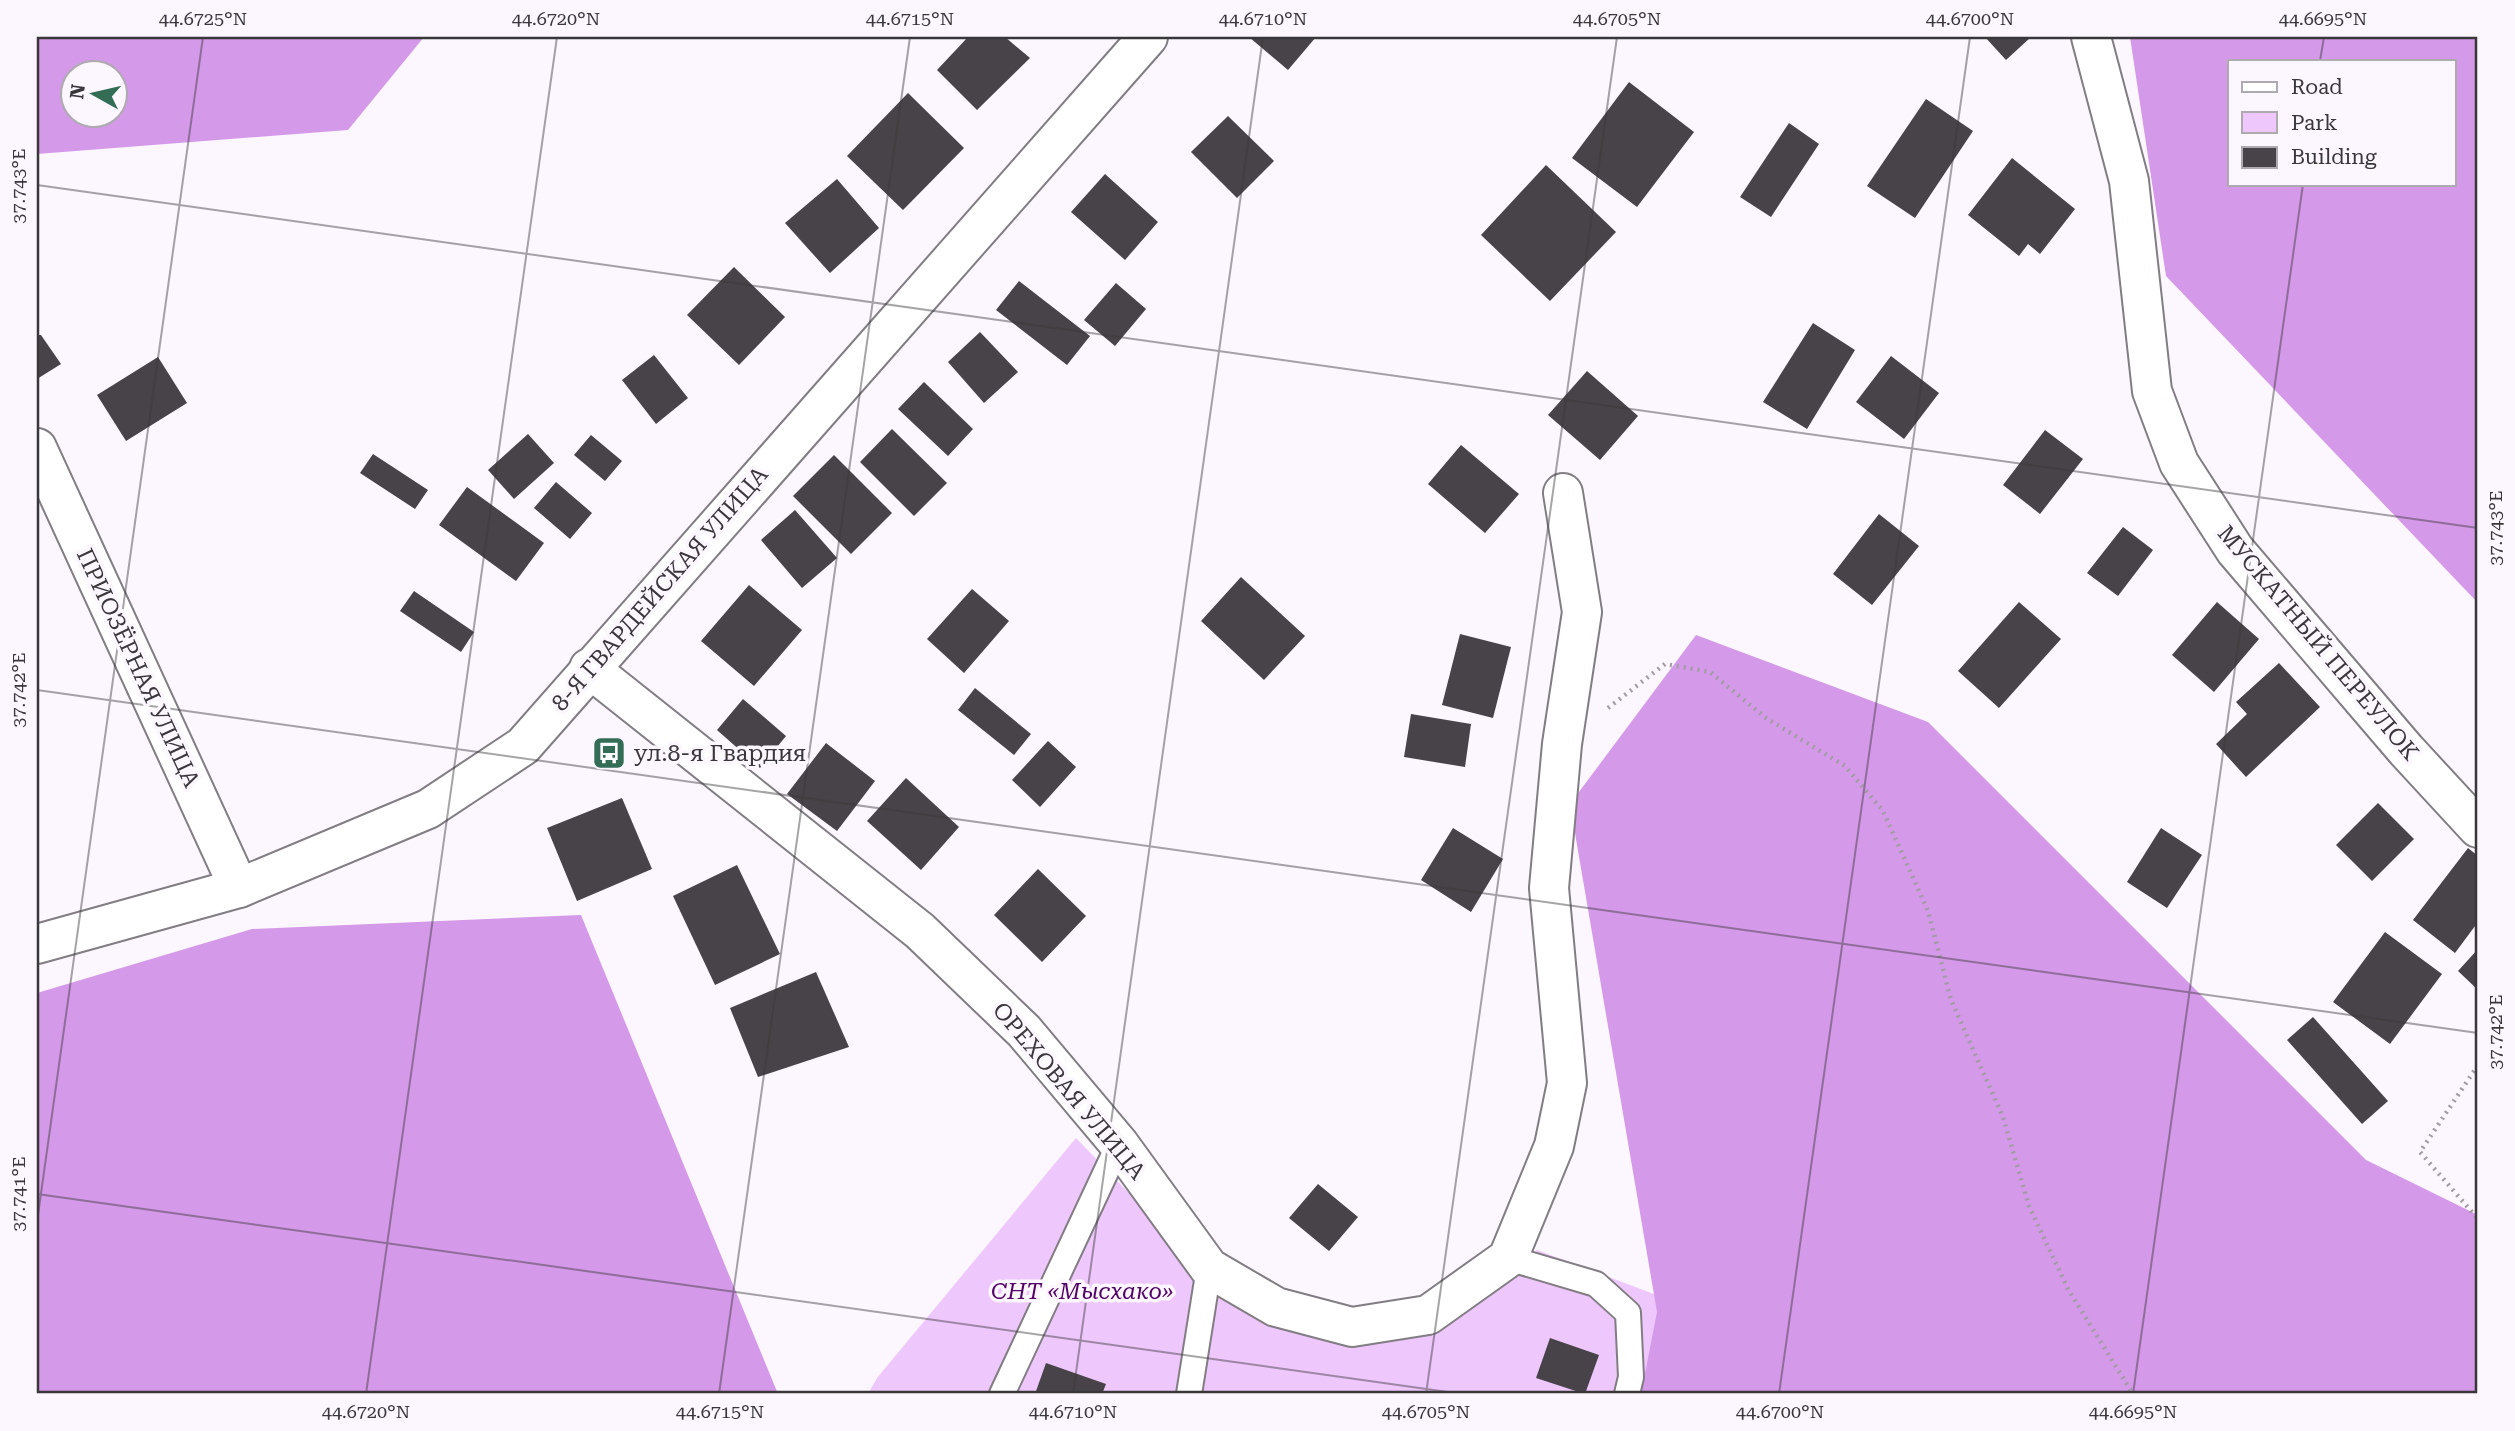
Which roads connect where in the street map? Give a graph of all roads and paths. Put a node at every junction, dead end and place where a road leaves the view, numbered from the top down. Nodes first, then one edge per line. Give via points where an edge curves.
1 (1148, 37) edge
2 (2091, 37) edge
3 (37, 448) edge
4 (1563, 493) dead end
5 (589, 668) junction
6 (1562, 744) junction
7 (2478, 828) edge
8 (239, 888) junction
9 (37, 944) edge
10 (2478, 1065) edge
11 (1119, 1144) junction
12 (2478, 1219) edge
13 (1508, 1258) junction
14 (1209, 1268) junction
15 (1002, 1394) edge
16 (1189, 1394) edge
17 (1627, 1394) edge
18 (2133, 1394) edge

1 - 5 street, 8-Я ГВАРДЕЙСКАЯ УЛИЦА
2 - 7 street, МУСКАТНЫЙ ПЕРЕУЛОК via 2129,181 2152,391 2179,463 2235,550
3 - 8 street, ПРИОЗЁРНАЯ УЛИЦА
4 - 6 street via 1582,612
5 - 8 street, 8-Я ГВАРДЕЙСКАЯ УЛИЦА via 523,746 428,809
5 - 11 street, ОРЕХОВАЯ УЛИЦА via 920,931 1024,1031
6 - 13 street via 1549,888 1567,1083 1553,1146
6 - 18 path via 1665,664 1710,672 1766,718 1845,766 1883,811 1928,911 1951,1000 2003,1117 2029,1206 2068,1289
8 - 9 street, 8-Я ГВАРДЕЙСКАЯ УЛИЦА
10 - 12 path via 2420,1152
11 - 14 street, ОРЕХОВАЯ УЛИЦА
11 - 15 lane
13 - 14 street, ОРЕХОВАЯ УЛИЦА via 1428,1315 1352,1327 1276,1307
13 - 17 lane via 1596,1284 1628,1313 1631,1377
14 - 16 lane

